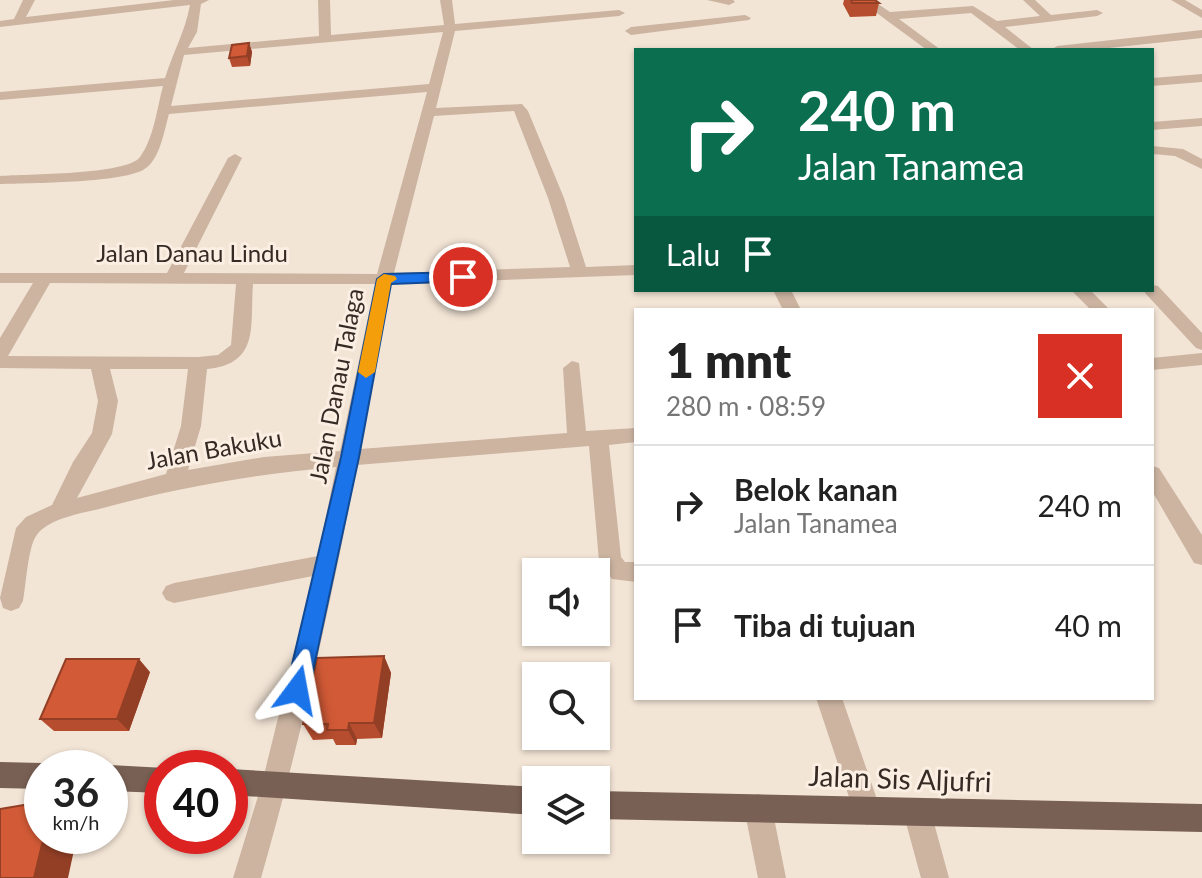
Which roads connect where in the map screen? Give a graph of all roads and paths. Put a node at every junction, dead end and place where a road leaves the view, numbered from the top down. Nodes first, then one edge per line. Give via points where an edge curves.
1 (29, 0) edge
2 (203, 0) edge
3 (324, 0) edge
4 (446, 0) edge
5 (612, 0) edge
6 (713, 0) edge
7 (865, 0) edge
8 (1029, 0) edge
9 (1177, 0) edge
10 (196, 1) edge
11 (729, 2) dead end
12 (619, 13) junction
13 (1097, 13) dead end
14 (1202, 15) edge
15 (889, 16) junction
16 (745, 18) dead end
17 (1048, 18) junction
18 (18, 22) junction
19 (0, 24) edge
20 (995, 25) junction
21 (450, 28) junction
22 (1202, 34) edge
23 (325, 39) junction
24 (932, 48) edge
25 (1025, 48) edge
26 (1075, 48) edge
27 (179, 52) junction
28 (1202, 78) edge
29 (169, 82) junction
30 (1154, 82) edge
31 (436, 87) junction
32 (0, 96) edge
33 (162, 111) junction
34 (428, 112) junction
35 (1202, 122) edge
36 (1154, 126) edge
37 (1154, 150) edge
38 (235, 158) dead end
39 (1202, 165) edge
40 (0, 180) edge
41 (634, 270) edge
42 (580, 274) junction
43 (174, 276) junction
44 (0, 278) edge
45 (45, 278) junction
46 (245, 279) junction
47 (384, 279) junction
48 (1082, 292) edge
49 (1154, 292) edge
50 (1099, 308) edge
51 (1202, 344) edge
52 (0, 353) edge
53 (1202, 359) edge
54 (99, 361) junction
55 (0, 362) edge
56 (198, 363) junction
57 (1154, 363) edge
58 (572, 368) dead end
59 (634, 435) edge
60 (588, 438) junction
61 (350, 457) junction
62 (1154, 477) edge
63 (175, 480) junction
64 (60, 511) junction
65 (1202, 556) edge
66 (327, 565) junction
67 (634, 572) edge
68 (174, 593) dead end
69 (11, 601) dead end
70 (830, 700) edge
71 (0, 775) edge
72 (24, 776) edge
73 (248, 782) edge
74 (275, 783) junction
75 (522, 800) edge
76 (610, 806) edge
77 (758, 808) junction
78 (867, 811) junction
79 (917, 812) junction
80 (1202, 818) edge
81 (247, 878) edge
82 (772, 878) edge
83 (935, 878) edge

1 - 18 street
2 - 10 street
3 - 23 street
4 - 21 street, Jalan Danau Talaga
5 - 12 street
6 - 11 street
7 - 15 street
8 - 17 street
9 - 14 street
10 - 18 street
10 - 27 street via 191,32
12 - 16 street via 634,36
12 - 21 street
13 - 17 street
15 - 20 street via 968,8
15 - 24 street
17 - 20 street
18 - 19 street
20 - 25 street
21 - 23 street
21 - 31 street, Jalan Danau Talaga
22 - 26 street
23 - 27 street
27 - 29 street
28 - 30 street
29 - 32 street
29 - 33 street
31 - 33 street
31 - 34 street, Jalan Danau Talaga
33 - 40 street via 149,153 138,167 97,175
34 - 42 street via 517,107 521,111
34 - 47 street, Jalan Danau Talaga
35 - 36 street
37 - 39 street via 1178,152
38 - 43 street
41 - 42 street, Jalan Danau Lindu
42 - 47 street, Jalan Danau Lindu
43 - 45 street, Jalan Danau Lindu
43 - 46 street, Jalan Danau Lindu
44 - 45 street, Jalan Danau Lindu
45 - 52 street
46 - 47 street, Jalan Danau Lindu
46 - 56 street via 240,346 226,360
47 - 61 street, Jalan Danau Talaga
48 - 50 street
49 - 51 street
53 - 57 street
54 - 55 street
54 - 56 street
54 - 64 street via 108,401 102,434
56 - 63 street via 191,426
58 - 60 street
59 - 60 street, Jalan Bakuku
60 - 61 street, Jalan Bakuku
60 - 67 street via 610,561 620,572
61 - 63 street, Jalan Bakuku
61 - 66 street, Jalan Danau Talaga
62 - 65 street
63 - 64 street, Jalan Bakuku
64 - 69 street, Jalan Bakuku via 24,534
66 - 68 street
66 - 74 street, Jalan Danau Talaga
70 - 78 street
71 - 72 main road
73 - 74 main road
74 - 75 main road
74 - 81 street, Jalan Danau Talaga
76 - 77 main road, Jalan Sis Aljufri
77 - 78 main road, Jalan Sis Aljufri
77 - 82 street
78 - 79 main road, Jalan Sis Aljufri
79 - 80 main road, Jalan Sis Aljufri
79 - 83 street

